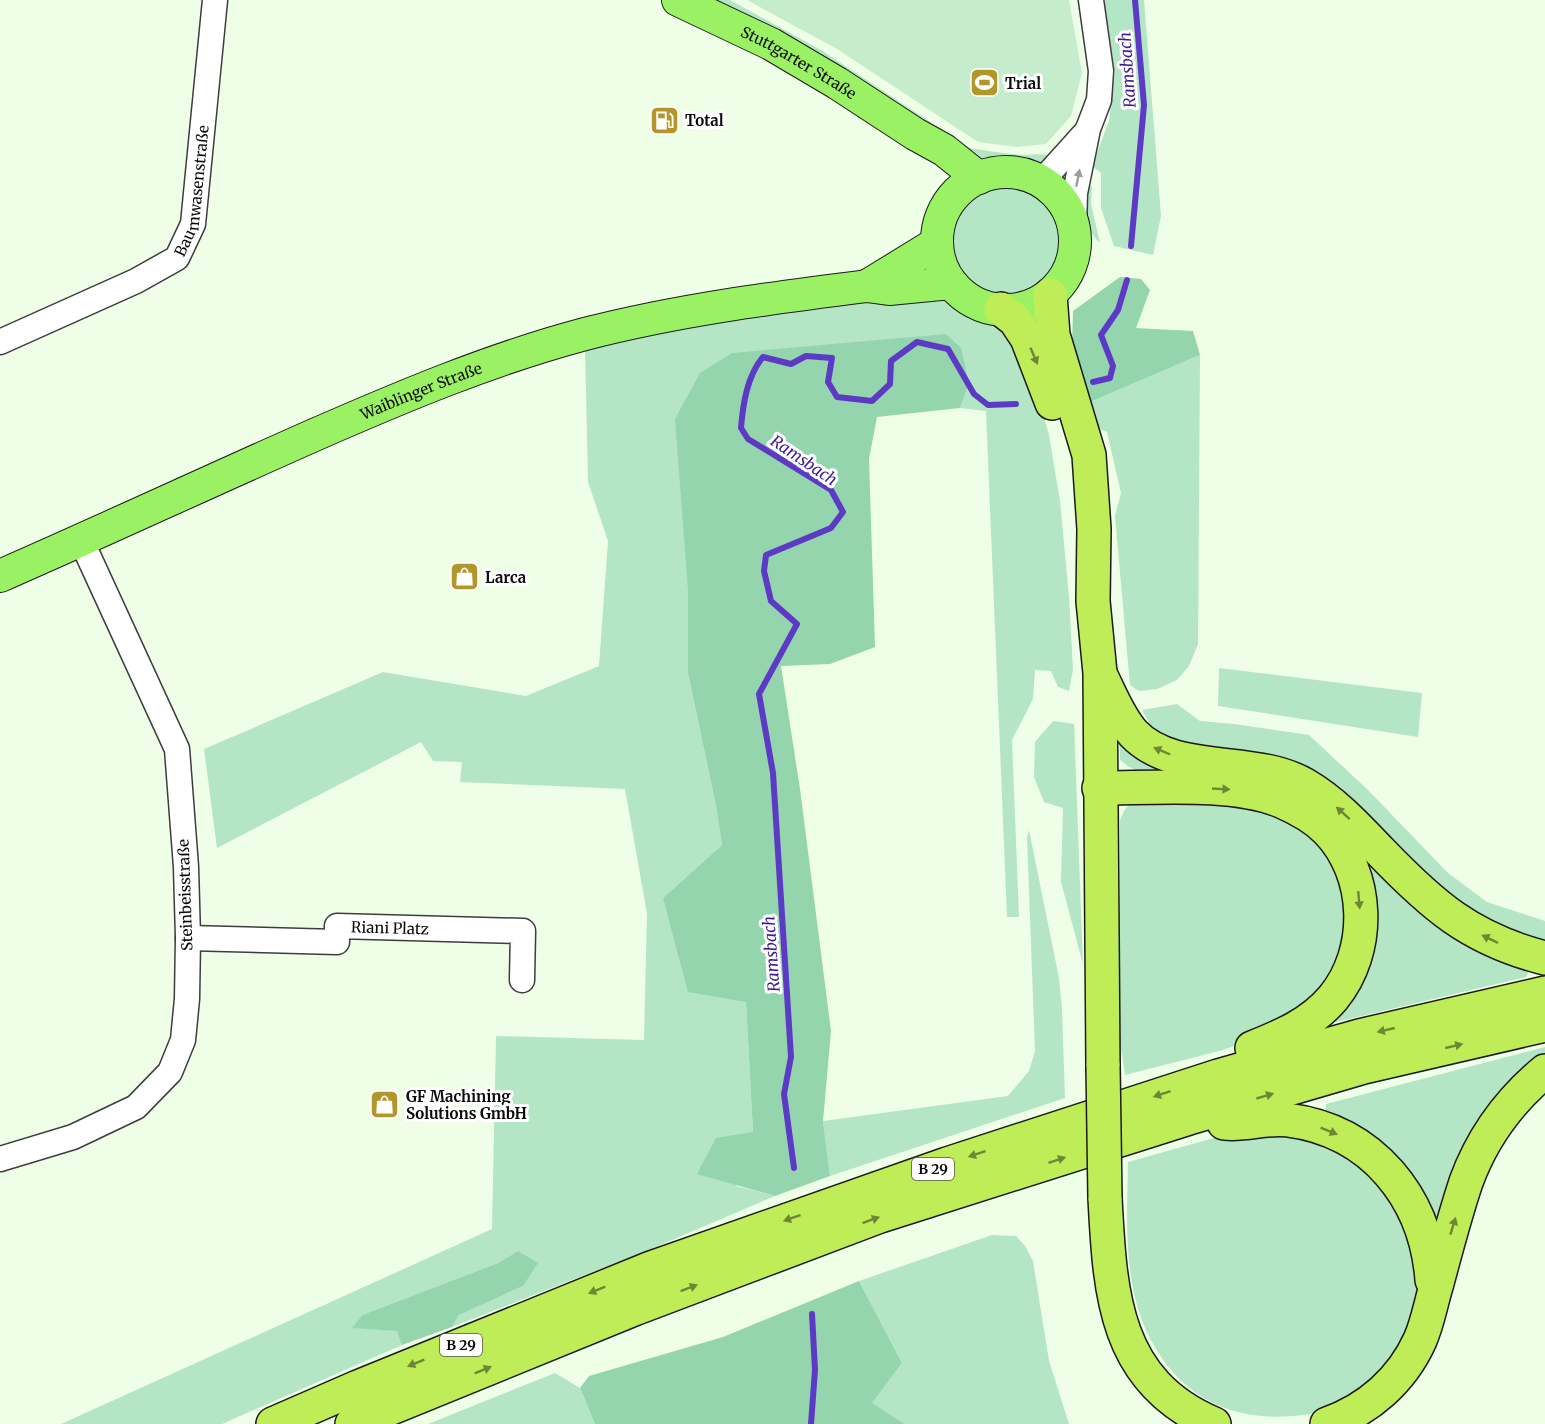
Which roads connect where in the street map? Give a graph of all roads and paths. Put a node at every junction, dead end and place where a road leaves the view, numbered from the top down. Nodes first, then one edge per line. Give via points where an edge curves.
1 (215, 0) edge
2 (678, 0) edge
3 (1091, 0) edge
4 (1088, 129) junction
5 (915, 134) junction
6 (979, 178) junction
7 (1038, 181) junction
8 (948, 204) junction
9 (1074, 227) junction
10 (937, 243) junction
11 (951, 283) junction
12 (867, 286) junction
13 (1050, 296) junction
14 (1001, 309) junction
15 (0, 342) edge
16 (81, 540) junction
17 (0, 576) edge
18 (1093, 601) junction
19 (1100, 673) junction
20 (1099, 788) junction
21 (188, 938) junction
22 (1545, 958) edge
23 (522, 980) dead end
24 (1545, 993) edge
25 (1545, 1024) edge
26 (1545, 1071) edge
27 (1218, 1076) junction
28 (1189, 1118) junction
29 (0, 1159) edge
30 (1431, 1303) junction
31 (273, 1424) edge
32 (351, 1424) edge
33 (1214, 1424) edge
34 (1327, 1424) edge

1 - 15 street, Baumwasenstraße via 193,224 177,258 136,281
2 - 5 main road, Stuttgarter Straße via 771,44
3 - 4 street via 1101,71 1099,100
4 - 7 street
9 -> 4 street via 1075,193
5 - 6 main road, Stuttgarter Straße via 944,150
5 - 8 main road, Stuttgarter Straße via 942,182
6 - 7 main road via 1019,174
6 - 8 main road via 962,188
7 - 9 main road via 1055,193
8 - 10 main road via 939,222
9 - 13 main road via 1071,267
10 - 11 main road via 940,261
10 - 12 main road, Waiblinger Straße
11 - 12 main road, Waiblinger Straße via 889,289
11 - 14 main road via 973,301
12 - 16 main road, Waiblinger Straße via 648,319 489,364 385,404
13 - 14 main road via 1030,305
13 - 18 highway via 1053,335 1089,455
14 -> 18 highway via 1016,320 1027,338 1058,420 1067,460 1078,559
16 - 17 main road, Waiblinger Straße
16 - 21 street, Steinbeisstraße via 177,749
18 - 19 highway
19 - 20 highway
22 -> 19 highway via 1501,945 1446,913 1326,798 1303,783 1248,766 1169,755 1150,746 1124,722
20 -> 27 highway via 1228,789 1278,800 1303,811 1327,830 1353,872 1360,906 1360,936 1347,978 1313,1017 1292,1032 1245,1051
20 - 33 highway, bridge via 1105,1198 1115,1305 1135,1358 1161,1391 1196,1417
21 - 23 street, Riani Platz via 337,942 338,926 523,932
21 - 29 street, Steinbeisstraße via 183,1040 170,1072 136,1107 73,1137
24 -> 27 highway, B 29 via 1359,1036
28 -> 25 highway, B 29 via 1364,1067
30 -> 26 highway via 1460,1201 1477,1158 1498,1119
27 -> 31 highway, B 29 via 947,1164 651,1268
28 -> 30 highway via 1230,1124 1266,1119 1309,1124 1367,1152 1397,1182 1419,1219 1431,1260
32 -> 28 highway, B 29 via 634,1309 880,1216
30 - 34 highway via 1420,1341 1399,1374 1371,1402

